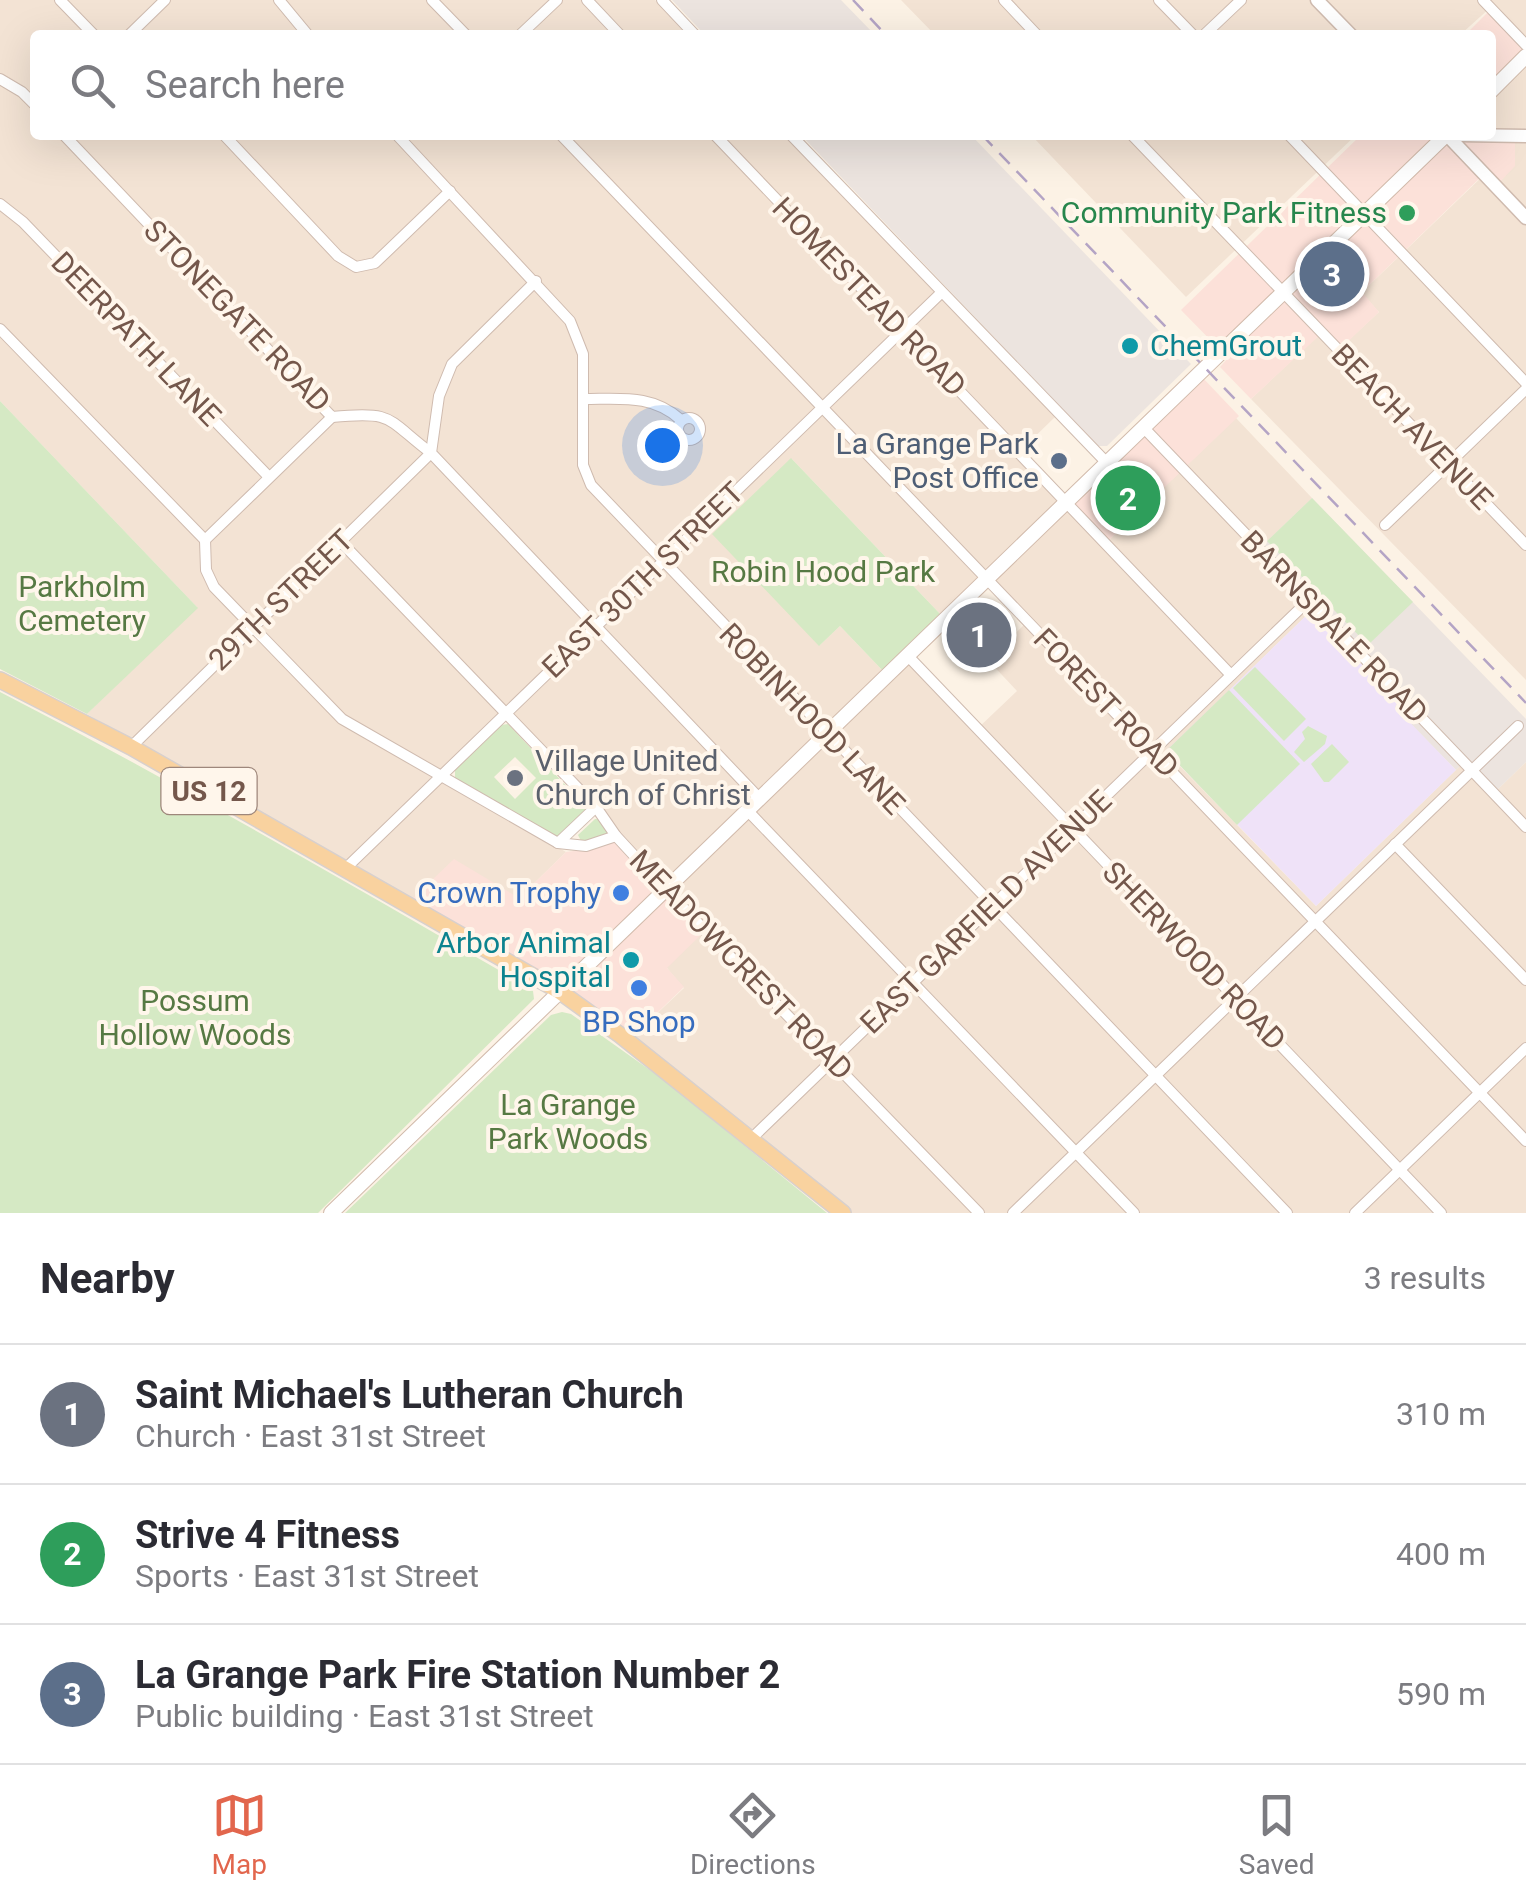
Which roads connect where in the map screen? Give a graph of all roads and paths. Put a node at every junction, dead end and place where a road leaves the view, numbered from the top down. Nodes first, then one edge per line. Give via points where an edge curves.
1 (60, 0) edge
2 (165, 0) edge
3 (278, 0) edge
4 (432, 0) edge
5 (558, 0) edge
6 (586, 0) edge
7 (662, 0) edge
8 (1004, 0) edge
9 (1159, 0) edge
10 (1240, 0) edge
11 (1317, 0) edge
12 (1483, 0) edge
13 (298, 24) junction
14 (89, 30) edge
15 (134, 30) edge
16 (291, 30) edge
17 (303, 30) edge
18 (461, 30) edge
19 (525, 30) edge
20 (615, 30) edge
21 (690, 30) edge
22 (1032, 30) edge
23 (1188, 30) edge
24 (1209, 30) edge
25 (1346, 30) edge
26 (1526, 45) edge
27 (1526, 56) edge
28 (0, 80) edge
29 (1496, 85) edge
30 (30, 100) edge
31 (1496, 136) edge
32 (1526, 136) edge
33 (69, 140) edge
34 (229, 140) edge
35 (402, 140) edge
36 (566, 140) edge
37 (720, 140) edge
38 (795, 140) edge
39 (1137, 140) edge
40 (1293, 140) edge
41 (1441, 140) edge
42 (1451, 140) edge
43 (450, 191) junction
44 (0, 204) edge
45 (1364, 213) junction
46 (1526, 218) edge
47 (536, 281) junction
48 (1282, 291) junction
49 (941, 293) junction
50 (0, 328) edge
51 (900, 331) junction
52 (1526, 386) edge
53 (584, 399) junction
54 (822, 407) junction
55 (332, 417) junction
56 (681, 420) dead end
57 (1142, 427) junction
58 (432, 453) junction
59 (1106, 462) junction
60 (1448, 464) junction
61 (269, 477) junction
62 (1065, 502) junction
63 (1384, 525) dead end
64 (204, 540) junction
65 (340, 542) junction
66 (1526, 546) edge
67 (662, 560) junction
68 (986, 579) junction
69 (1308, 602) junction
70 (594, 626) junction
71 (253, 628) junction
72 (907, 655) junction
73 (1231, 675) junction
74 (0, 680) edge
75 (506, 712) junction
76 (1518, 726) dead end
77 (826, 733) junction
78 (131, 747) junction
79 (1152, 752) junction
80 (1472, 770) junction
81 (439, 777) junction
82 (759, 798) junction
83 (596, 807) junction
84 (747, 810) junction
85 (1526, 827) edge
86 (1072, 828) junction
87 (616, 836) junction
88 (558, 843) junction
89 (1395, 844) junction
90 (346, 868) junction
91 (665, 888) junction
92 (992, 905) junction
93 (1315, 921) junction
94 (1526, 980) edge
95 (912, 982) junction
96 (559, 991) junction
97 (1235, 999) junction
98 (1526, 1048) edge
99 (833, 1060) junction
100 (1155, 1076) junction
101 (1480, 1093) junction
102 (751, 1139) junction
103 (1526, 1141) edge
104 (1076, 1153) junction
105 (1399, 1170) junction
106 (331, 1213) edge
107 (843, 1213) edge
108 (979, 1213) edge
109 (1013, 1213) edge
110 (1134, 1213) edge
111 (1287, 1213) edge
112 (1354, 1213) edge
113 (1440, 1213) edge

1 - 14 street
2 - 15 street
3 - 13 street
4 - 18 street
5 - 19 street
6 - 20 street
7 - 21 street
8 - 22 street
9 - 23 street
10 - 24 street
11 - 25 street
12 - 26 street
13 - 16 street
13 - 17 street
27 - 29 main road
28 - 30 street
31 - 32 street
33 - 55 street, STONEGATE ROAD
34 - 43 street via 356,267 375,263
35 - 43 street, ROBINHOOD LANE
36 - 54 street, FOREST ROAD
37 - 51 street, HOMESTEAD ROAD
38 - 49 street
39 - 48 street, BEACH AVENUE
40 - 45 street
41 - 45 main road
42 - 46 street
43 - 47 street, ROBINHOOD LANE
44 - 61 street, DEERPATH LANE
45 - 48 main road
45 - 52 street
47 - 53 street, ROBINHOOD LANE via 578,337
47 - 58 street via 452,364 438,396
48 - 57 main road
48 - 60 street, BEACH AVENUE
49 - 51 street, EAST 30TH STREET
49 - 59 street
50 - 64 street
51 - 54 street, EAST 30TH STREET
51 - 62 street, HOMESTEAD ROAD
52 - 60 street
53 - 56 street via 645,399
53 - 67 street, ROBINHOOD LANE via 586,478
54 - 67 street, EAST 30TH STREET
54 - 68 street, FOREST ROAD
55 - 58 street, STONEGATE ROAD via 382,416
55 - 61 street
57 - 59 main road
57 - 69 street, BARNSDALE ROAD
58 - 65 street, 29TH STREET
58 - 70 street, STONEGATE ROAD
59 - 62 main road
60 - 63 street
60 - 66 street, BEACH AVENUE
61 - 64 street
62 - 68 main road
62 - 73 street, HOMESTEAD ROAD
64 - 71 street via 214,587
65 - 71 street, 29TH STREET
65 - 75 street, MEADOWCREST ROAD
67 - 70 street, EAST 30TH STREET
67 - 77 street, ROBINHOOD LANE
68 - 72 main road
68 - 79 street, FOREST ROAD
69 - 73 street, EAST GARFIELD AVENUE
69 - 80 street, BARNSDALE ROAD
70 - 75 street, EAST 30TH STREET
70 - 82 street, STONEGATE ROAD
71 - 78 street, 29TH STREET
71 - 81 street via 342,719
72 - 77 main road
72 - 86 street, SHERWOOD ROAD
73 - 79 street, EAST GARFIELD AVENUE
74 - 78 main road, US 12
75 - 81 street, EAST 30TH STREET
75 - 83 street, MEADOWCREST ROAD
76 - 80 street
77 - 82 main road
77 - 92 street, ROBINHOOD LANE
78 - 90 main road, US 12
79 - 86 street, EAST GARFIELD AVENUE
79 - 93 street, FOREST ROAD
80 - 85 street, BARNSDALE ROAD
80 - 89 street
81 - 88 street
81 - 90 street, EAST 30TH STREET
82 - 84 main road
83 - 87 street, MEADOWCREST ROAD
83 - 88 street
84 - 91 main road
84 - 95 street
86 - 92 street, EAST GARFIELD AVENUE
86 - 97 street, SHERWOOD ROAD
87 - 88 street via 586,846
87 - 91 street, MEADOWCREST ROAD
89 - 93 street
89 - 94 street
90 - 96 main road, US 12
91 - 96 main road
91 - 99 street, MEADOWCREST ROAD
92 - 95 street, EAST GARFIELD AVENUE
92 - 100 street, ROBINHOOD LANE
93 - 97 street
93 - 101 street, FOREST ROAD
95 - 99 street, EAST GARFIELD AVENUE
95 - 104 street
96 - 102 main road, US 12
96 - 106 main road
97 - 100 street
97 - 105 street, SHERWOOD ROAD
98 - 101 street
99 - 102 street, EAST GARFIELD AVENUE
99 - 108 street, MEADOWCREST ROAD
100 - 104 street
100 - 111 street, ROBINHOOD LANE
101 - 103 street, FOREST ROAD
101 - 105 street
102 - 107 main road, US 12
104 - 109 street
104 - 110 street
105 - 112 street
105 - 113 street, SHERWOOD ROAD

